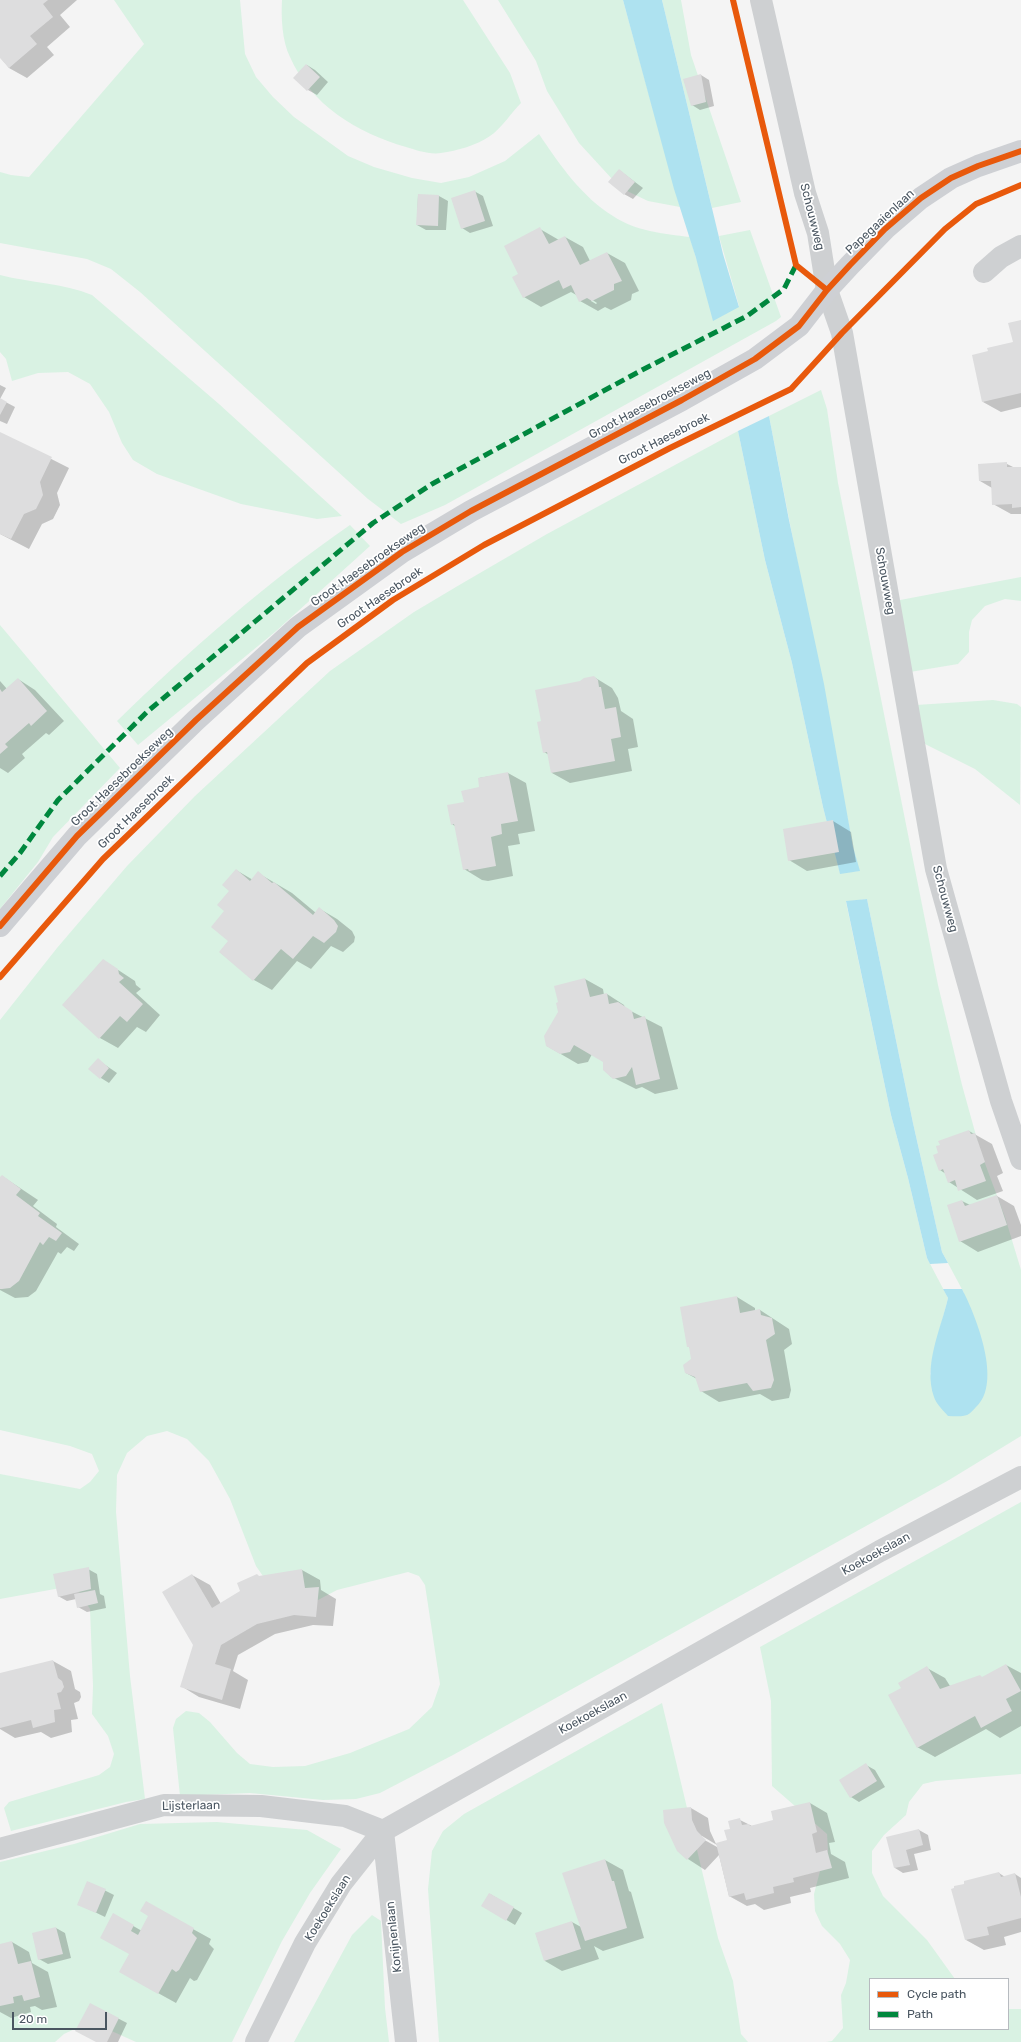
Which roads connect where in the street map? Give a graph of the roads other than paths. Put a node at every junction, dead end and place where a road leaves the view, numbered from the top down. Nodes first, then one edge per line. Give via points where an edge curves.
1 (761, 0) edge
2 (1021, 151) edge
3 (1021, 246) edge
4 (984, 272) dead end
5 (827, 290) junction
6 (0, 926) edge
7 (1021, 1159) edge
8 (1021, 1477) edge
9 (383, 1831) junction
10 (0, 1849) edge
11 (256, 2042) edge
12 (406, 2042) edge

1 - 5 street, Schouwweg via 805,193 818,233
2 - 5 street, Papegaaienlaan via 951,178 921,198 885,230
3 - 4 street
5 - 6 street, Groot Haesebroekseweg via 799,326 755,359 471,511 402,552 298,627 196,720 78,836
5 - 7 street, Schouwweg via 842,333 936,869 1001,1101
8 - 9 street, Koekoekslaan via 873,1555
9 - 10 street, Lijsterlaan via 345,1816 261,1806 164,1804
9 - 11 street, Koekoekslaan via 341,1884 305,1943
9 - 12 street, Konijnenlaan

